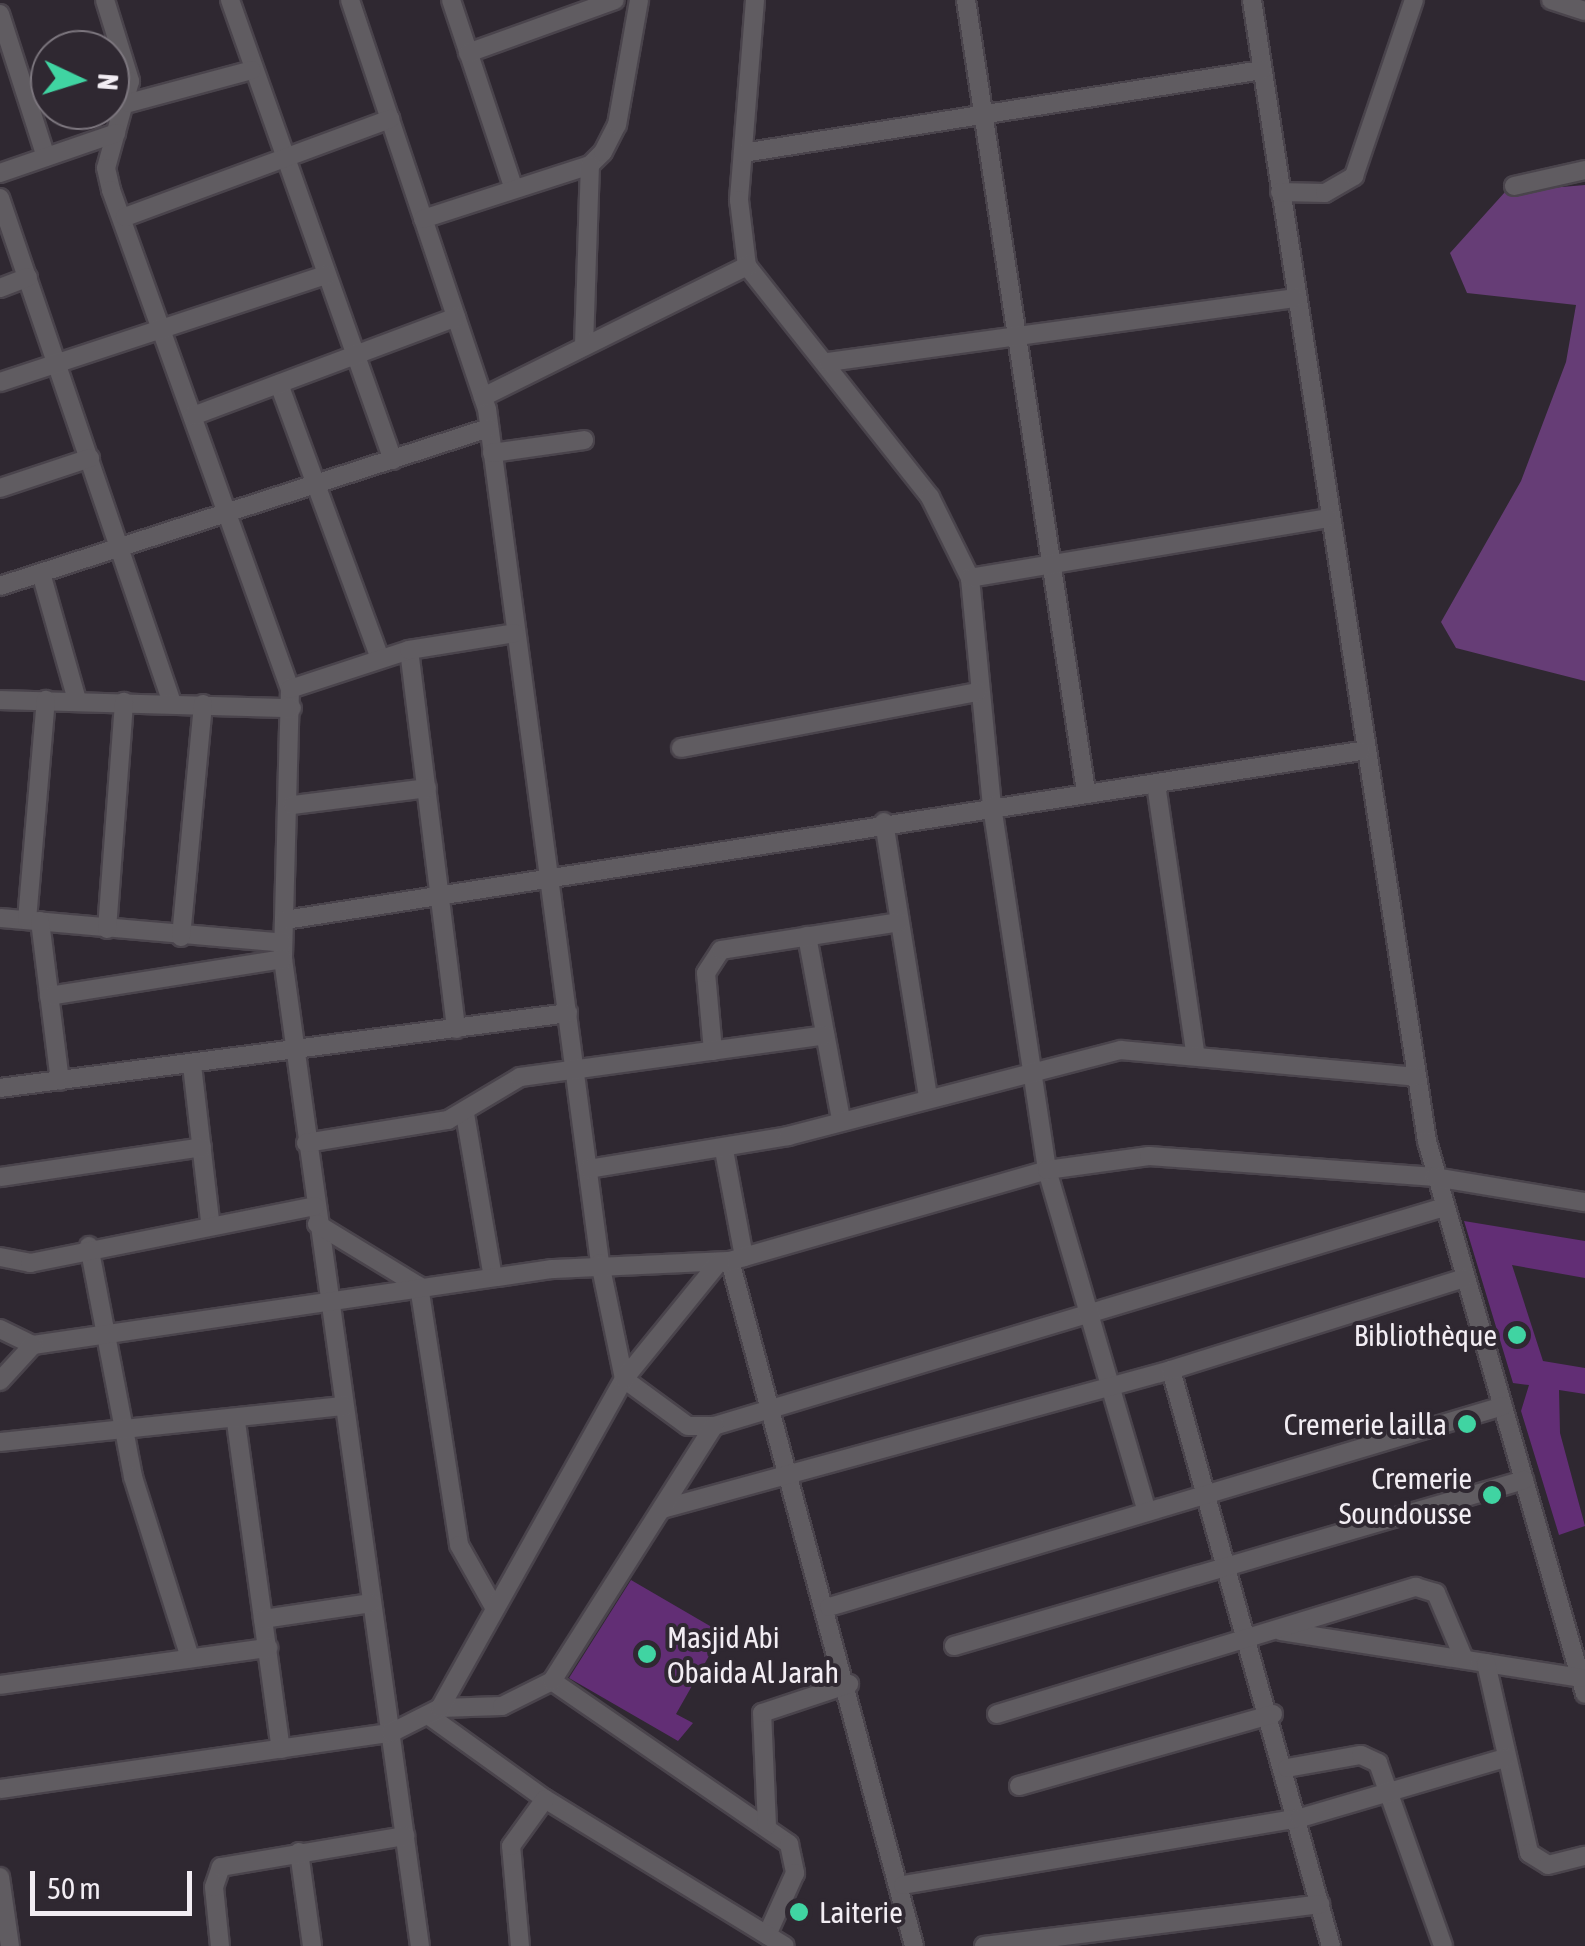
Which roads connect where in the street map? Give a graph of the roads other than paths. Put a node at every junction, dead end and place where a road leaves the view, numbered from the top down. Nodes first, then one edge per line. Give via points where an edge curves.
1 (105, 0) edge
2 (230, 0) edge
3 (350, 0) edge
4 (451, 0) edge
5 (615, 0) edge
6 (639, 0) edge
7 (755, 0) edge
8 (966, 0) edge
9 (1252, 0) edge
10 (1414, 0) edge
11 (1551, 0) edge
12 (1585, 12) edge
13 (0, 14) edge
14 (112, 30) edge
15 (468, 53) junction
16 (252, 70) junction
17 (1262, 70) junction
18 (130, 103) edge
19 (985, 114) junction
20 (390, 118) junction
21 (116, 132) joint
22 (743, 152) junction
23 (46, 157) junction
24 (283, 158) junction
25 (590, 165) junction
26 (1585, 170) edge
27 (0, 173) edge
28 (1514, 186) dead end
29 (514, 189) junction
30 (1280, 192) junction
31 (0, 198) edge
32 (125, 216) junction
33 (423, 219) junction
34 (747, 266) junction
35 (325, 275) junction
36 (28, 278) junction
37 (0, 288) edge
38 (1296, 298) junction
39 (456, 317) junction
40 (164, 327) junction
41 (1016, 336) junction
42 (584, 345) junction
43 (356, 359) junction
44 (57, 361) junction
45 (828, 362) junction
46 (0, 382) edge
47 (280, 384) junction
48 (483, 398) junction
49 (194, 416) junction
50 (488, 428) junction
51 (584, 440) dead end
52 (492, 453) junction
53 (90, 458) junction
54 (393, 460) junction
55 (312, 487) junction
56 (0, 488) edge
57 (221, 514) junction
58 (1328, 518) junction
59 (122, 546) junction
60 (1048, 567) junction
61 (41, 572) junction
62 (970, 578) junction
63 (0, 586) edge
64 (515, 633) junction
65 (408, 650) junction
66 (380, 659) junction
67 (978, 692) junction
68 (291, 698) junction
69 (0, 700) edge
70 (46, 700) junction
71 (77, 700) junction
72 (124, 702) junction
73 (172, 702) junction
74 (203, 704) junction
75 (681, 748) dead end
76 (1361, 751) junction
77 (1156, 784) junction
78 (427, 788) junction
79 (1086, 792) junction
80 (293, 805) junction
81 (992, 806) junction
82 (884, 822) junction
83 (549, 873) junction
84 (443, 892) junction
85 (0, 918) edge
86 (33, 920) junction
87 (285, 920) junction
88 (899, 922) junction
89 (107, 929) junction
90 (807, 936) junction
91 (181, 937) junction
92 (283, 951) junction
93 (49, 996) junction
94 (568, 1013) junction
95 (456, 1029) junction
96 (825, 1035) junction
97 (713, 1051) junction
98 (293, 1052) junction
99 (1195, 1052) junction
100 (192, 1065) junction
101 (576, 1070) junction
102 (1032, 1074) junction
103 (1416, 1077) junction
104 (60, 1081) junction
105 (0, 1088) edge
106 (928, 1098) junction
107 (465, 1114) junction
108 (841, 1120) junction
109 (306, 1143) junction
110 (202, 1147) junction
111 (724, 1150) junction
112 (590, 1170) junction
113 (1047, 1170) junction
114 (0, 1177) edge
115 (1434, 1177) junction
116 (1585, 1202) edge
117 (1444, 1208) junction
118 (316, 1215) junction
119 (210, 1220) junction
120 (89, 1246) junction
121 (0, 1257) edge
122 (731, 1260) junction
123 (600, 1263) junction
124 (494, 1277) junction
125 (1464, 1278) junction
126 (419, 1286) junction
127 (329, 1305) junction
128 (1091, 1313) junction
129 (0, 1329) edge
130 (105, 1336) junction
131 (33, 1345) junction
132 (1171, 1370) junction
133 (624, 1380) junction
134 (0, 1382) edge
135 (1112, 1384) junction
136 (343, 1406) junction
137 (1503, 1406) junction
138 (775, 1408) junction
139 (236, 1422) junction
140 (714, 1426) junction
141 (122, 1434) junction
142 (0, 1442) edge
143 (794, 1478) junction
144 (1524, 1480) junction
145 (1207, 1494) junction
146 (662, 1509) junction
147 (1148, 1511) junction
148 (1228, 1565) junction
149 (370, 1603) junction
150 (829, 1607) junction
151 (495, 1609) junction
152 (264, 1619) junction
153 (1276, 1630) junction
154 (1250, 1638) junction
155 (954, 1646) dead end
156 (268, 1648) junction
157 (190, 1658) junction
158 (1464, 1659) junction
159 (1486, 1663) junction
160 (552, 1681) junction
161 (850, 1684) junction
162 (0, 1685) edge
163 (1583, 1686) edge
164 (434, 1711) junction
165 (997, 1714) dead end
166 (1273, 1714) junction
167 (391, 1734) junction
168 (281, 1749) junction
169 (1505, 1758) junction
170 (1287, 1768) junction
171 (1020, 1786) dead end
172 (0, 1789) edge
173 (1391, 1791) junction
174 (546, 1799) junction
175 (1300, 1818) junction
176 (767, 1826) junction
177 (405, 1836) junction
178 (299, 1852) junction
179 (1585, 1856) edge
180 (0, 1876) edge
181 (903, 1885) junction
182 (1320, 1904) junction
183 (767, 1935) junction
184 (10, 1946) edge
185 (220, 1946) edge
186 (312, 1946) edge
187 (420, 1946) edge
188 (520, 1946) edge
189 (784, 1946) edge
190 (914, 1946) edge
191 (984, 1946) edge
192 (1331, 1946) edge
193 (1443, 1946) edge

1 - 14 street
2 - 16 street
3 - 20 street
4 - 15 street
5 - 15 street
6 - 25 street via 617,125
7 - 22 street
8 - 19 street
9 - 17 street
10 - 30 street via 1354,176 1325,193
11 - 12 street
13 - 23 street
15 - 29 street
16 - 18 street
16 - 24 street
17 - 19 street
17 - 30 street
19 - 22 street
19 - 41 street
20 - 24 street
20 - 33 street
21 - 23 street
21 - 32 street via 106,168
22 - 34 street
23 - 27 street
24 - 32 street
24 - 35 street
25 - 29 street
25 - 42 street
26 - 28 street
29 - 33 street
30 - 38 street
31 - 36 street
32 - 40 street
33 - 39 street
34 - 42 street
34 - 45 street via 784,321
35 - 40 street
35 - 43 street
36 - 37 street
36 - 44 street
38 - 41 street
38 - 58 street
39 - 43 street
39 - 48 street
40 - 44 street
40 - 49 street
41 - 45 street
41 - 60 street
42 - 48 street
43 - 47 street
43 - 54 street
44 - 46 street
44 - 53 street
45 - 62 street via 940,512
47 - 49 street
47 - 55 street
48 - 50 street
49 - 57 street
50 - 52 street
50 - 54 street
51 - 52 street
52 - 64 street
53 - 56 street
53 - 59 street
54 - 55 street
55 - 57 street
55 - 66 street
57 - 59 street
57 - 68 street
58 - 60 street
58 - 76 street
59 - 61 street
59 - 73 street
60 - 62 street
60 - 79 street
61 - 63 street
61 - 71 street
62 - 67 street
64 - 65 street
64 - 83 street
65 - 66 street
65 - 78 street
66 - 68 street
67 - 75 street
67 - 81 street
68 - 74 street
68 - 80 street
69 - 70 street
70 - 71 street
70 - 86 street
71 - 72 street
72 - 73 street
72 - 89 street
73 - 74 street
74 - 91 street
76 - 77 street
76 - 103 street
77 - 79 street
77 - 99 street
78 - 80 street
78 - 84 street
79 - 81 street
80 - 87 street
81 - 82 street
81 - 102 street
82 - 83 street
82 - 88 street
83 - 84 street
83 - 94 street
84 - 87 street
84 - 95 street
85 - 86 street
86 - 89 street
86 - 93 street
87 - 92 street
88 - 90 street
88 - 106 street
89 - 91 street
90 - 96 street
90 - 97 street via 713,956 706,974
91 - 92 street
92 - 93 street
92 - 98 street
93 - 104 street
94 - 95 street
94 - 101 street
95 - 98 street
96 - 97 street
96 - 108 street
97 - 101 street
98 - 100 street
98 - 109 street
99 - 102 street via 1121,1050
99 - 103 street
100 - 104 street
100 - 110 street
101 - 107 street via 505,1082
101 - 112 street
102 - 106 street
102 - 113 street
103 - 115 street
104 - 105 street
106 - 108 street
107 - 109 street
107 - 124 street
108 - 111 street
109 - 118 street
110 - 114 street
110 - 119 street
111 - 112 street
111 - 122 street
112 - 123 street
113 - 115 street via 1177,1156
113 - 122 street
113 - 128 street
115 - 116 street
115 - 117 street
117 - 125 street
117 - 128 street
118 - 119 street
118 - 126 street
118 - 127 street
119 - 120 street
120 - 121 street via 30,1263
120 - 130 street
122 - 123 street
122 - 133 street
122 - 138 street
123 - 124 street
123 - 133 street
124 - 126 street
125 - 132 street
125 - 137 street
126 - 127 street
126 - 151 street via 459,1545
127 - 130 street
127 - 136 street
128 - 135 street
128 - 138 street
129 - 131 street
130 - 131 street
130 - 141 street
131 - 134 street
132 - 135 street
132 - 145 street
133 - 140 street via 688,1426
133 - 151 street
135 - 143 street
135 - 147 street
136 - 139 street
136 - 149 street
137 - 144 street
137 - 145 street
138 - 140 street
138 - 143 street
139 - 141 street
139 - 152 street
140 - 146 street
141 - 142 street
141 - 157 street
143 - 146 street
143 - 150 street
144 - 148 street
144 - 163 street
145 - 147 street
145 - 148 street
146 - 160 street
147 - 150 street
148 - 154 street
148 - 155 street
149 - 152 street
149 - 167 street
150 - 161 street
151 - 164 street
152 - 156 street
153 - 154 street
153 - 158 street
153 - 158 street via 1416,1587 1436,1593
154 - 165 street
154 - 166 street
156 - 157 street
156 - 168 street
157 - 162 street
158 - 159 street
159 - 163 street
159 - 169 street
160 - 164 street via 502,1706
160 - 176 street
161 - 176 street via 762,1713
161 - 181 street
164 - 167 street
164 - 174 street
166 - 170 street
166 - 171 street
167 - 168 street
167 - 177 street
168 - 172 street
169 - 173 street
169 - 179 street via 1530,1852 1548,1866
170 - 173 street via 1371,1758
170 - 175 street
173 - 175 street
173 - 193 street
174 - 183 street
174 - 188 street via 511,1846
175 - 181 street
175 - 182 street
176 - 183 street via 789,1844 795,1872
177 - 178 street
177 - 187 street
178 - 185 street via 221,1868
178 - 186 street
180 - 184 street
181 - 190 street
182 - 191 street
182 - 192 street
183 - 189 street

